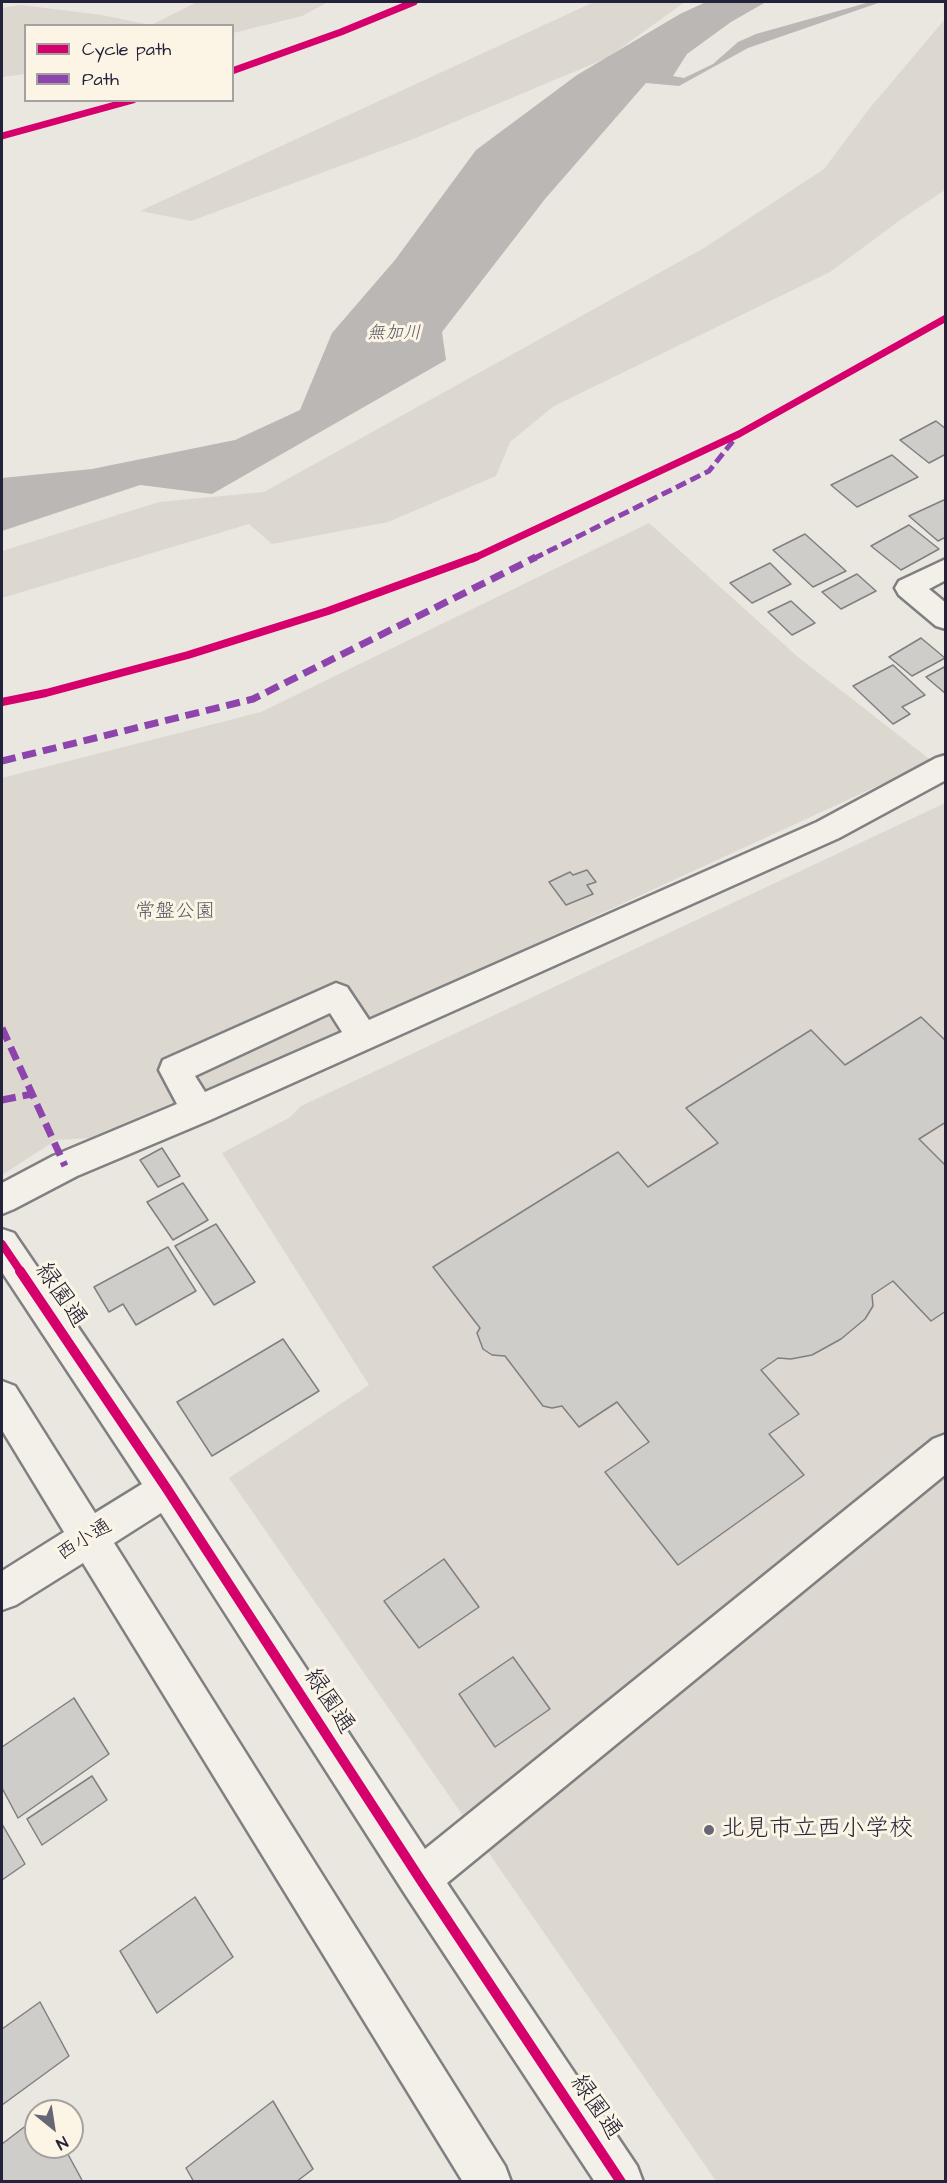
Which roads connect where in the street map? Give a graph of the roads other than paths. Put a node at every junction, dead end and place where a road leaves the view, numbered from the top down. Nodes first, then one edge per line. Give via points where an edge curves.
1 (945, 568) edge
2 (945, 619) edge
3 (945, 766) edge
4 (362, 1036) junction
5 (198, 1110) junction
6 (2, 1199) edge
7 (2, 1244) edge
8 (2, 1398) edge
9 (945, 1451) edge
10 (167, 1489) junction
11 (90, 1539) junction
12 (2, 1592) edge
13 (420, 1879) junction
14 (489, 2181) edge
15 (621, 2181) edge

1 - 2 street via 909,588
3 - 4 street via 828,830
4 - 5 street
4 - 5 street via 336,996 175,1070
5 - 6 street via 65,1166
7 - 10 street, 緑園通
8 - 11 street
9 - 13 street
10 - 11 street, 西小通
10 - 13 street, 緑園通
11 - 12 street, 西小通
11 - 14 street
13 - 15 street, 緑園通

